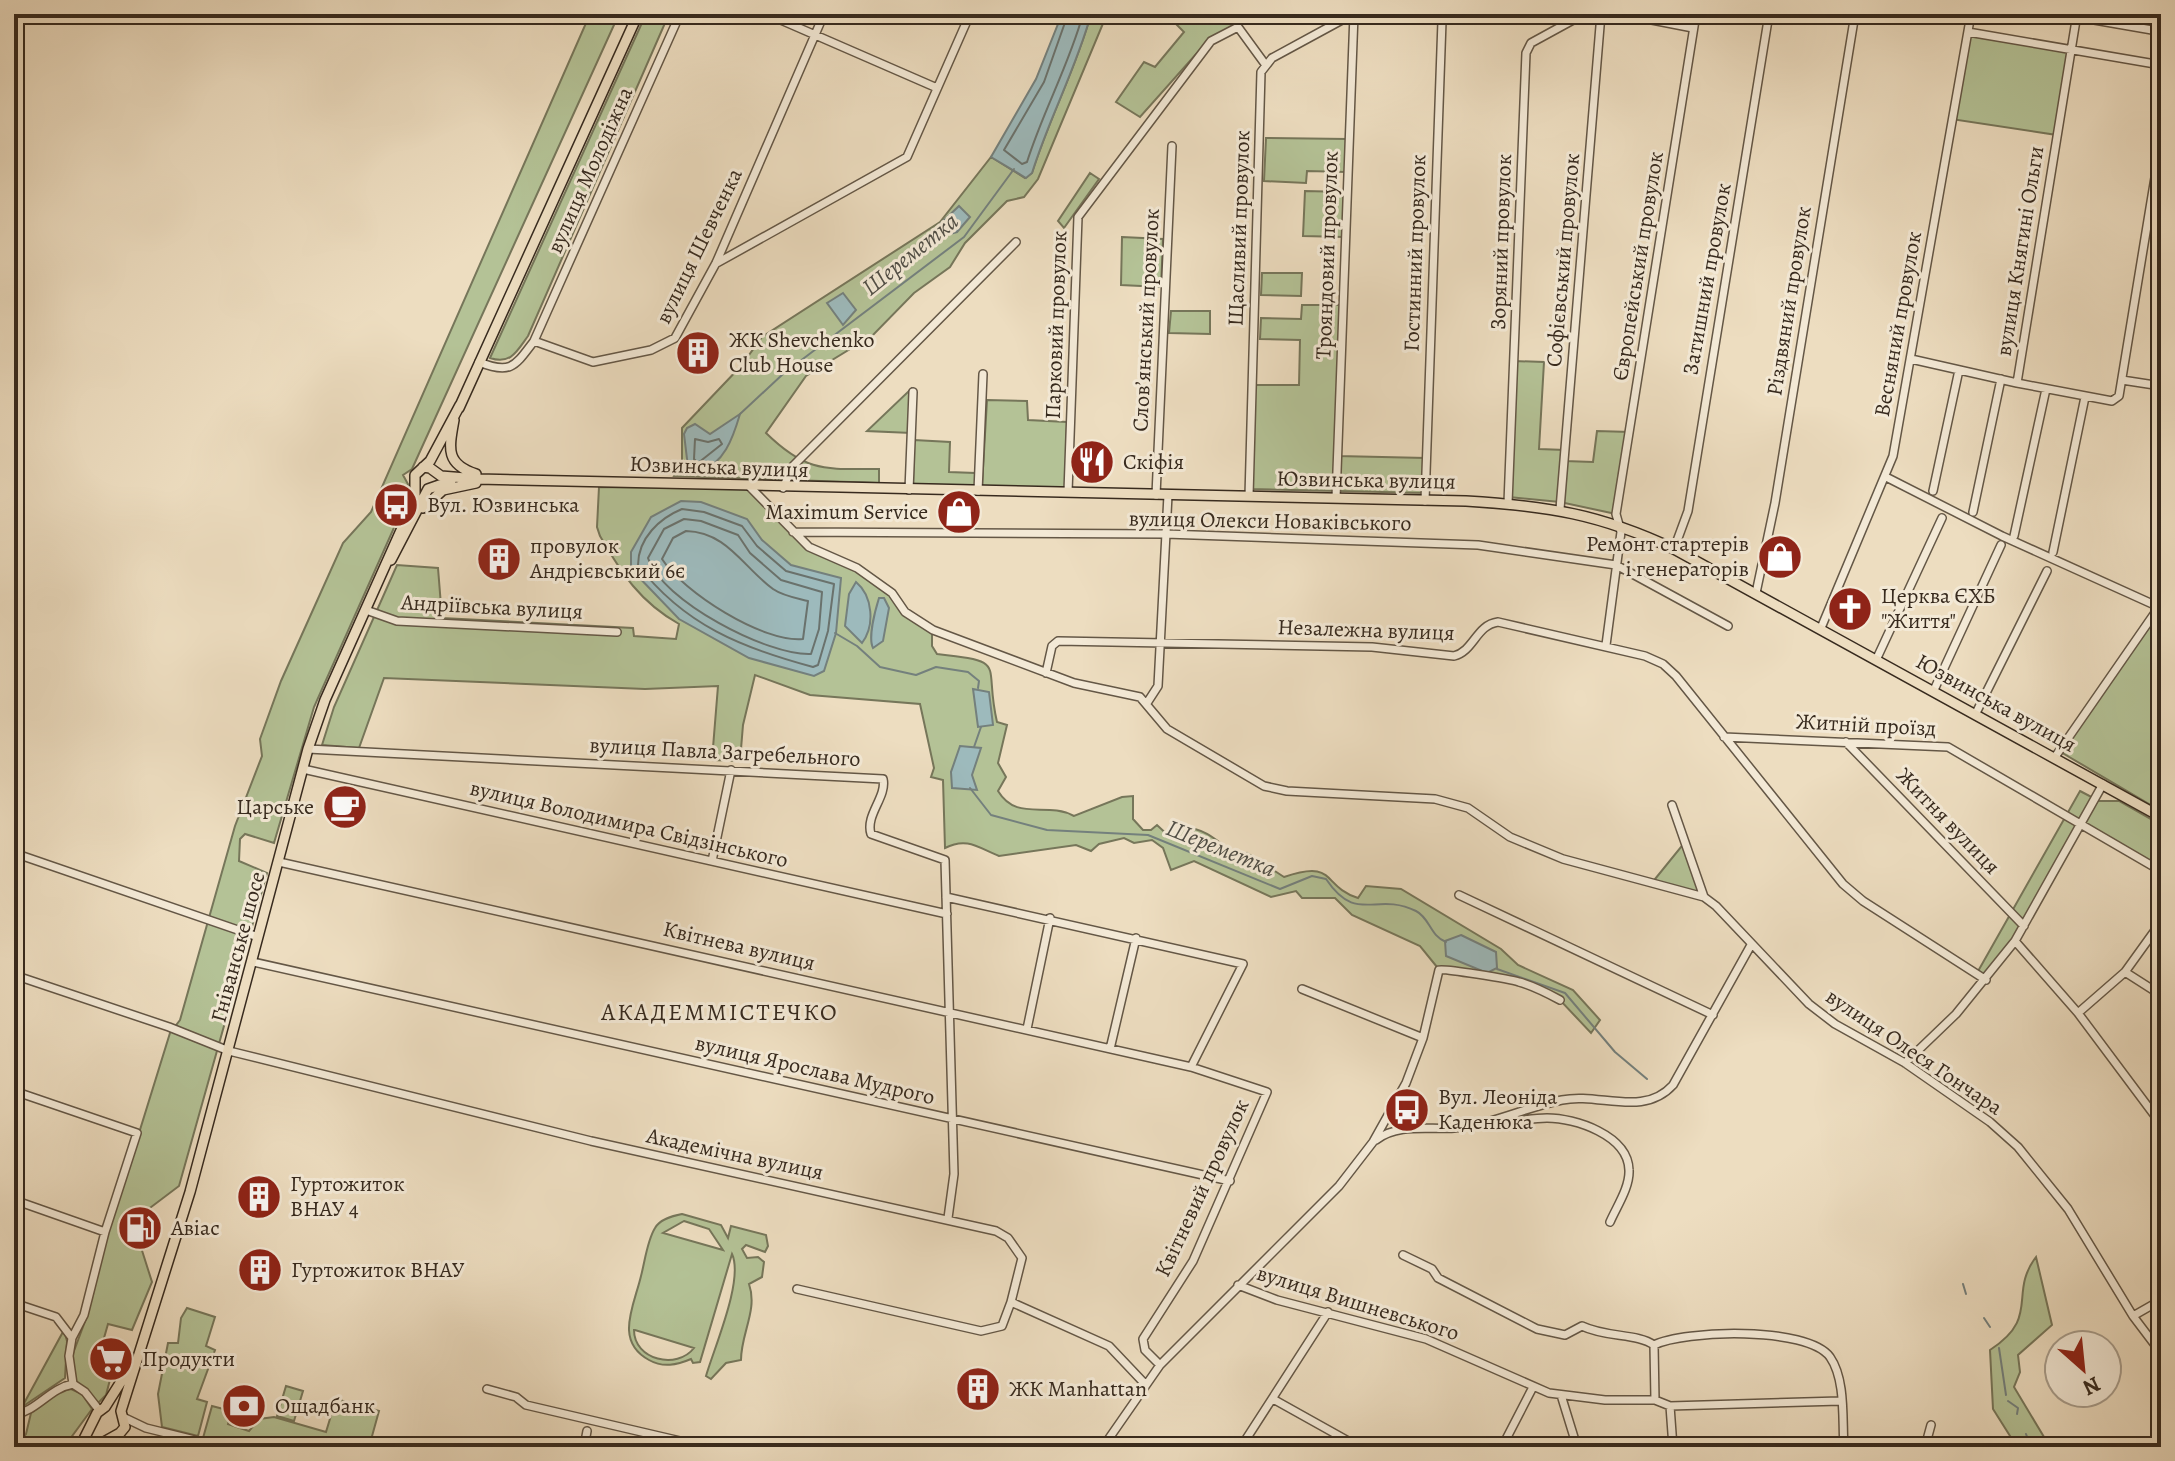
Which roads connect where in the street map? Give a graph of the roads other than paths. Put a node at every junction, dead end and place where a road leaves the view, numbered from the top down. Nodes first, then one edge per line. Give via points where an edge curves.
1 (638, 14) edge
2 (680, 14) edge
3 (767, 14) edge
4 (824, 14) edge
5 (970, 14) edge
6 (1354, 14) edge
7 (1454, 14) edge
8 (1584, 14) edge
9 (1601, 14) edge
10 (1621, 14) edge
11 (1696, 14) edge
12 (1769, 14) edge
13 (1855, 14) edge
14 (1971, 14) edge
15 (2077, 16) edge
16 (1693, 28) junction
17 (2152, 30) dead end
18 (1968, 32) junction
19 (815, 35) junction
20 (2071, 49) junction
21 (1265, 64) junction
22 (2161, 65) edge
23 (937, 88) junction
24 (2161, 141) edge
25 (1172, 146) dead end
26 (1016, 242) dead end
27 (716, 263) junction
28 (534, 341) junction
29 (1911, 359) junction
30 (479, 362) junction
31 (1959, 370) junction
32 (983, 374) dead end
33 (2001, 379) junction
34 (2122, 380) junction
35 (2017, 383) junction
36 (2161, 386) edge
37 (2046, 389) junction
38 (913, 392) dead end
39 (2085, 397) junction
40 (460, 405) junction
41 (454, 420) junction
42 (431, 470) junction
43 (1886, 477) junction
44 (478, 479) junction
45 (495, 480) junction
46 (416, 483) junction
47 (749, 486) junction
48 (431, 487) junction
49 (783, 488) junction
50 (909, 490) junction
51 (978, 491) junction
52 (1933, 491) dead end
53 (1068, 492) junction
54 (1156, 495) junction
55 (1168, 495) junction
56 (1249, 496) junction
57 (1336, 498) junction
58 (1425, 501) junction
59 (1508, 503) junction
60 (1560, 509) junction
61 (1973, 512) dead end
62 (1942, 518) dead end
63 (1617, 523) junction
64 (793, 532) junction
65 (1166, 534) junction
66 (2014, 536) dead end
67 (2001, 545) dead end
68 (1674, 549) junction
69 (397, 551) junction
70 (2053, 552) dead end
71 (1616, 565) junction
72 (2047, 571) dead end
73 (381, 576) junction
74 (1756, 593) junction
75 (2160, 606) edge
76 (366, 610) junction
77 (1728, 626) dead end
78 (1821, 628) junction
79 (617, 632) dead end
80 (1161, 641) junction
81 (1606, 645) junction
82 (1877, 658) junction
83 (1046, 673) junction
84 (1934, 690) junction
85 (1147, 703) junction
86 (1976, 713) junction
87 (1724, 737) junction
88 (1846, 742) junction
89 (308, 749) junction
90 (2055, 757) junction
91 (303, 769) junction
92 (731, 770) junction
93 (2103, 784) junction
94 (1672, 805) dead end
95 (2161, 817) edge
96 (2081, 824) junction
97 (14, 853) edge
98 (712, 861) junction
99 (279, 862) junction
100 (2161, 871) edge
101 (1459, 895) dead end
102 (946, 897) junction
103 (1704, 897) junction
104 (947, 914) junction
105 (1050, 918) junction
106 (2161, 922) edge
107 (2024, 926) junction
108 (258, 937) junction
109 (1136, 938) junction
110 (2015, 941) junction
111 (1751, 945) junction
112 (253, 962) junction
113 (2125, 972) junction
114 (14, 975) edge
115 (1986, 980) junction
116 (1302, 989) dead end
117 (2161, 995) edge
118 (1560, 1000) dead end
119 (950, 1011) junction
120 (2078, 1013) junction
121 (1713, 1015) junction
122 (1027, 1029) junction
123 (1423, 1038) junction
124 (1110, 1049) junction
125 (229, 1051) junction
126 (1905, 1063) junction
127 (1191, 1067) junction
128 (14, 1091) edge
129 (953, 1120) junction
130 (1489, 1120) junction
131 (2161, 1124) edge
132 (1373, 1142) junction
133 (1230, 1181) junction
134 (14, 1200) edge
135 (948, 1218) junction
136 (1610, 1222) dead end
137 (105, 1232) junction
138 (1403, 1255) dead end
139 (1238, 1285) junction
140 (797, 1289) dead end
141 (2161, 1300) edge
142 (1011, 1302) junction
143 (14, 1303) edge
144 (1328, 1312) junction
145 (2133, 1316) junction
146 (145, 1333) junction
147 (72, 1338) junction
148 (1654, 1345) junction
149 (2161, 1353) edge
150 (1160, 1365) junction
151 (73, 1384) junction
152 (1145, 1384) junction
153 (1533, 1387) junction
154 (487, 1389) dead end
155 (1561, 1395) junction
156 (1273, 1399) junction
157 (1655, 1400) junction
158 (1840, 1401) junction
159 (1670, 1406) junction
160 (100, 1412) junction
161 (123, 1414) junction
162 (14, 1415) edge
163 (1931, 1425) dead end
164 (146, 1428) junction
165 (123, 1431) junction
166 (587, 1431) dead end
167 (109, 1437) junction
168 (80, 1447) edge
169 (95, 1447) edge
170 (223, 1447) edge
171 (584, 1447) edge
172 (706, 1447) edge
173 (734, 1447) edge
174 (781, 1447) edge
175 (1103, 1447) edge
176 (1241, 1447) edge
177 (1359, 1447) edge
178 (1502, 1447) edge
179 (1577, 1447) edge
180 (1673, 1447) edge
181 (1844, 1447) edge
182 (1925, 1447) edge

1 - 30 main road
2 - 28 street, вулиця Молодіжна
3 - 19 street
4 - 19 street, вулиця Шевченка
5 - 23 street
6 - 21 street
6 - 57 street, Трояндовий провулок
7 - 58 street, Гостинний провулок via 1442,21
8 - 59 street, Зоряний провулок via 1531,43 1526,53
9 - 60 street, Софієвський провулок
10 - 16 street
11 - 16 street, Європейський провулок
12 - 68 street, Затишний провулок via 1688,511
13 - 74 street, Різдвяний провулок
14 - 18 street, Весняний провулок
15 - 17 street, вулиця Княгині Ольги
15 - 20 street, вулиця Княгині Ольги
16 - 63 street, Європейський провулок
18 - 20 street
18 - 29 street, Весняний провулок
19 - 23 street
19 - 27 street, вулиця Шевченка
20 - 22 street
20 - 35 street, вулиця Княгині Ольги
21 - 53 street, Парковий провулок via 1238,27 1211,41 1078,217
21 - 56 street, Щасливий провулок
23 - 27 street via 907,157
24 - 34 street
25 - 54 street, Словʼянський провулок
26 - 49 street via 793,466
27 - 28 street, вулиця Шевченка via 675,338 651,350 593,362
28 - 30 street via 515,366 500,370
29 - 31 street, вулиця Княгині Ольги
29 - 43 street, Весняний провулок
30 - 40 main road
31 - 33 street, вулиця Княгині Ольги
31 - 52 street
32 - 51 street
33 - 35 street, вулиця Княгині Ольги
33 - 61 street
34 - 36 street
34 - 39 street via 2116,400
35 - 37 street
37 - 39 street
37 - 66 street
38 - 50 street
39 - 70 street
40 - 41 main road
40 - 42 main road via 430,461
41 - 42 main road
41 - 45 main road via 452,460
42 - 44 main road via 441,476
42 - 46 main road, Гніванське шосе via 415,475
42 - 48 main road, Гніванське шосе
43 - 75 street
43 - 78 street, Весняний провулок
44 - 45 main road
44 - 48 main road
45 - 47 main road, Юзвинська вулиця
45 - 69 main road via 453,486 437,494 425,504
46 - 48 main road
46 - 73 main road, Гніванське шосе via 415,499
47 - 49 main road, Юзвинська вулиця
47 - 64 street
48 - 69 main road, Гніванське шосе
49 - 50 main road, Юзвинська вулиця
50 - 51 main road, Юзвинська вулиця
51 - 53 main road, Юзвинська вулиця
53 - 54 main road, Юзвинська вулиця
54 - 55 main road, Юзвинська вулиця
55 - 56 main road, Юзвинська вулиця
55 - 65 street
56 - 57 main road, Юзвинська вулиця
57 - 58 main road, Юзвинська вулиця
58 - 59 main road, Юзвинська вулиця
59 - 60 main road, Юзвинська вулиця
60 - 63 main road, Юзвинська вулиця
62 - 82 street
63 - 68 main road, Юзвинська вулиця
63 - 71 street, Європейський провулок via 1621,532
64 - 65 street, вулиця Олекси Новаківського
64 - 83 street via 812,549 845,561 889,591 905,612 933,630
65 - 71 street, вулиця Олекси Новаківського via 1478,545
65 - 80 street
67 - 84 street
68 - 74 main road, Юзвинська вулиця
69 - 73 main road, Гніванське шосе
71 - 77 street, вулиця Олекси Новаківського
71 - 81 street, Європейський провулок
72 - 86 street
73 - 76 main road, Гніванське шосе
74 - 78 main road, Юзвинська вулиця
75 - 90 street
76 - 79 street, Андріївська вулиця via 397,621
76 - 89 main road, Гніванське шосе
78 - 82 main road, Юзвинська вулиця
80 - 81 street, Незалежна вулиця via 1372,647 1454,656 1465,651 1481,629 1498,622
80 - 83 street, Незалежна вулиця via 1058,641
80 - 85 street via 1158,686
81 - 87 street, Незалежна вулиця via 1665,666
82 - 84 main road, Юзвинська вулиця
83 - 85 street
84 - 86 main road, Юзвинська вулиця
85 - 103 street via 1167,729 1264,786 1457,804 1510,837 1563,859
86 - 90 main road, Юзвинська вулиця
87 - 88 street, Житній проїзд
87 - 115 street, Незалежна вулиця via 1843,884
88 - 96 street, Житній проїзд via 1955,750
88 - 107 street, Житня вулиця
89 - 91 main road, Гніванське шосе
89 - 92 street, вулиця Павла Загребельного
90 - 93 main road, Юзвинська вулиця
91 - 98 street, вулиця Володимира Свідзінського
91 - 99 main road, Гніванське шосе
92 - 98 street
92 - 102 street, вулиця Павла Загребельного via 883,779 868,830 876,838 945,860
93 - 95 main road, Юзвинська вулиця
93 - 96 street
94 - 103 street
96 - 100 street, Житній проїзд
96 - 107 street
97 - 108 street
98 - 104 street, вулиця Володимира Свідзінського
99 - 108 main road, Гніванське шосе
99 - 119 street, Квітнева вулиця
101 - 121 street
102 - 104 street, вулиця Павла Загребельного
102 - 105 street
103 - 111 street, вулиця Олеся Гончара
104 - 119 street, вулиця Павла Загребельного
105 - 109 street
105 - 122 street
106 - 113 street
107 - 110 street
108 - 112 main road, Гніванське шосе
109 - 124 street
109 - 127 street via 1243,964
110 - 115 street
110 - 120 street
111 - 121 street
111 - 126 street, вулиця Олеся Гончара via 1827,1018
112 - 125 main road, Гніванське шосе
112 - 129 street, вулиця Ярослава Мудрого
113 - 117 street
113 - 120 street
114 - 125 street, Академічна вулиця
115 - 126 street
116 - 123 street
118 - 123 street via 1516,980 1442,968 1436,974
119 - 122 street, Квітнева вулиця
119 - 129 street, вулиця Павла Загребельного
120 - 131 street
121 - 130 street via 1663,1096 1649,1102 1565,1099
122 - 124 street, Квітнева вулиця
123 - 132 street via 1402,1091
124 - 127 street, Квітнева вулиця
125 - 135 street, Академічна вулиця via 591,1141
125 - 146 main road, Гніванське шосе
126 - 145 street, вулиця Олеся Гончара via 2018,1147 2068,1209
127 - 133 street, Квітневий провулок via 1267,1092
128 - 137 street via 137,1133
129 - 133 street, вулиця Ярослава Мудрого
129 - 135 street, вулиця Павла Загребельного
130 - 132 street via 1456,1128 1396,1131
130 - 136 street via 1570,1121 1616,1143 1629,1173
132 - 139 street via 1339,1186
133 - 150 street, Квітневий провулок via 1188,1270 1143,1339 1145,1350
134 - 137 street
135 - 142 street, Академічна вулиця via 1008,1238 1022,1258
137 - 147 street via 84,1315
138 - 148 street via 1537,1329 1565,1335 1582,1326 1608,1337 1640,1338
139 - 144 street, вулиця Вишневського
139 - 150 street
140 - 142 street via 981,1331 1002,1326
141 - 145 street
142 - 152 street via 1109,1346
143 - 147 street via 56,1317
144 - 153 street, вулиця Вишневського via 1445,1346
144 - 156 street
145 - 149 street, вулиця Олеся Гончара
146 - 160 main road, Гніванське шосе via 124,1380
146 - 161 main road, Гніванське шосе
147 - 151 street
148 - 157 street
148 - 158 street via 1677,1336 1804,1339 1823,1349 1838,1371
150 - 152 street
151 - 160 street
151 - 162 street via 60,1386
152 - 175 street
153 - 155 street, вулиця Вишневського
153 - 178 street
154 - 172 street via 526,1405
155 - 157 street, вулиця Вишневського
155 - 179 street
156 - 176 street
156 - 177 street
157 - 159 street, вулиця Вишневського
158 - 159 street
158 - 181 street
159 - 180 street
160 - 161 main road
160 - 167 main road via 98,1431
160 - 168 main road, Гніванське шосе
161 - 164 street
161 - 165 main road, Гніванське шосе
163 - 182 street
164 - 165 street
164 - 170 street
165 - 167 main road
166 - 171 street
167 - 169 main road
173 - 174 street via 755,1442

